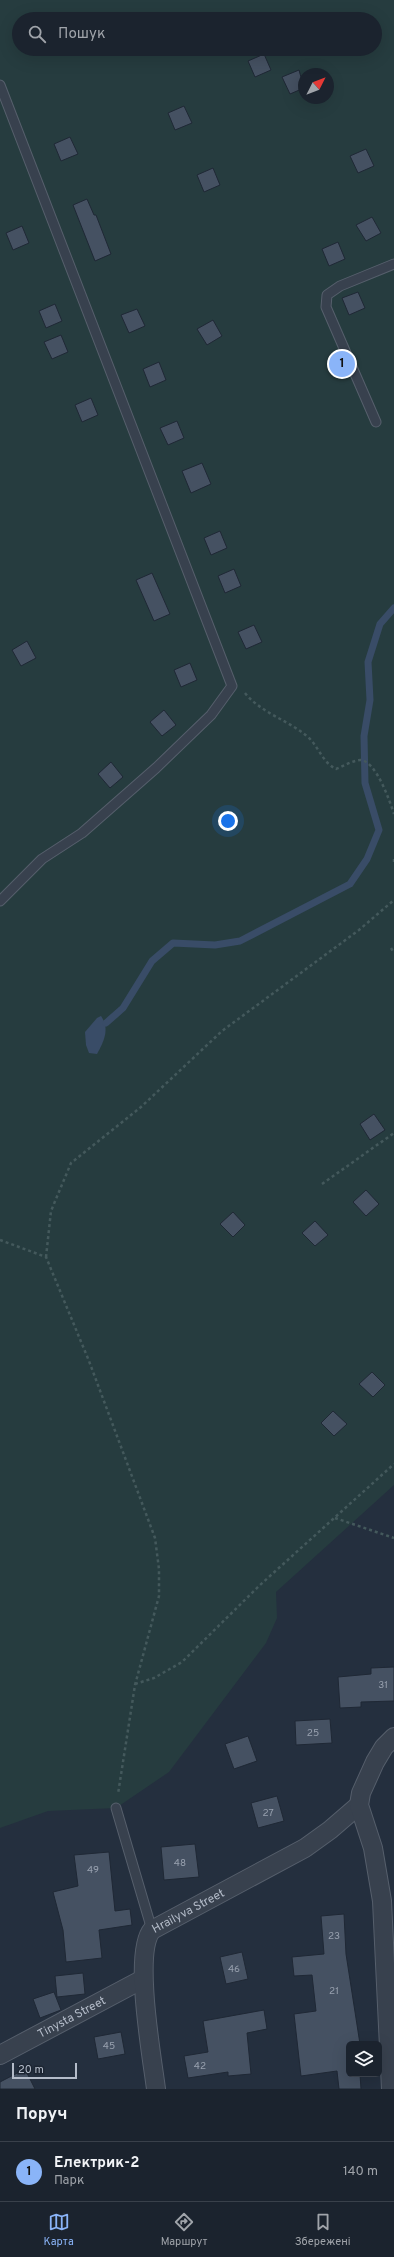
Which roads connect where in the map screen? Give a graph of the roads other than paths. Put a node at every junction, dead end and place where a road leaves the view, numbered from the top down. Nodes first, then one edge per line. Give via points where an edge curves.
1 (0, 85) edge
2 (394, 264) edge
3 (376, 422) dead end
4 (0, 901) edge
5 (394, 1737) edge
6 (359, 1805) junction
7 (116, 1808) road end
8 (152, 1930) junction
9 (143, 1979) junction
10 (0, 2055) edge
11 (156, 2089) edge
12 (391, 2089) edge

1 - 4 lane via 232,686 211,715 156,768 82,833 42,859
2 - 3 lane via 340,286 328,295 326,307
5 - 6 street via 375,1762 361,1793
6 - 8 street, Hrailyva Street via 306,1848
6 - 12 street via 373,1848 382,1901
7 - 8 lane
8 - 9 street, Hrailyva Street via 144,1947
9 - 10 street, Tinysta Street
9 - 11 street, Hrailyva Street

